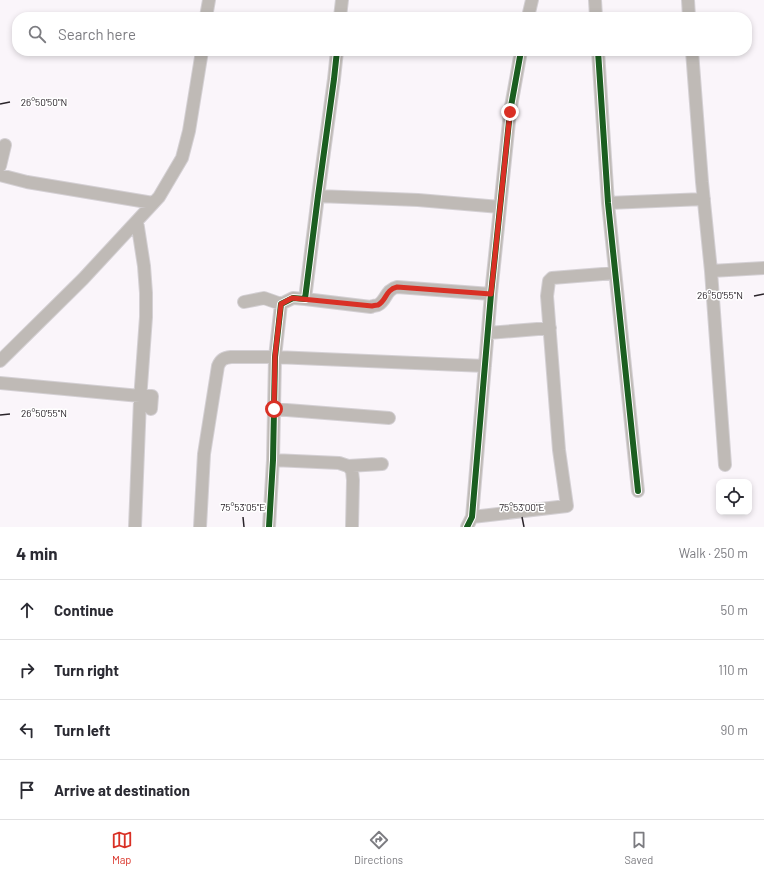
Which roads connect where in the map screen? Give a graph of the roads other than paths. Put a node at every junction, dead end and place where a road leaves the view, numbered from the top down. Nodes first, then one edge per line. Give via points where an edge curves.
1 (209, 0) edge
2 (342, 0) edge
3 (532, 0) edge
4 (595, 0) edge
5 (688, 0) edge
6 (207, 12) edge
7 (341, 12) edge
8 (529, 12) edge
9 (596, 12) edge
10 (689, 12) edge
11 (201, 56) edge
12 (336, 56) edge
13 (520, 56) edge
14 (598, 56) edge
15 (692, 56) edge
16 (5, 145) dead end
17 (0, 166) edge
18 (0, 175) edge
19 (318, 196) junction
20 (704, 199) junction
21 (608, 203) junction
22 (153, 204) junction
23 (500, 207) junction
24 (137, 221) junction
25 (764, 268) edge
26 (711, 271) junction
27 (615, 273) junction
28 (491, 294) junction
29 (305, 299) junction
30 (244, 302) dead end
31 (281, 304) junction
32 (550, 328) junction
33 (488, 333) junction
34 (275, 356) junction
35 (0, 361) edge
36 (485, 366) junction
37 (0, 383) edge
38 (140, 396) junction
39 (152, 409) dead end
40 (274, 409) junction
41 (388, 418) dead end
42 (273, 460) junction
43 (382, 464) dead end
44 (725, 465) dead end
45 (348, 466) junction
46 (638, 491) dead end
47 (470, 522) edge
48 (135, 527) edge
49 (200, 527) edge
50 (268, 527) edge
51 (352, 527) edge

1 - 6 street
2 - 7 street
3 - 8 street
4 - 9 street
5 - 10 street
11 - 22 street via 182,158
12 - 19 street
13 - 23 street via 510,112
14 - 21 street
15 - 20 street
16 - 17 street
18 - 22 street
19 - 23 street via 418,200
19 - 29 street
20 - 21 street
20 - 26 street
21 - 27 street
22 - 24 street
23 - 28 street
24 - 35 street
24 - 38 street via 146,293
25 - 26 street
26 - 44 street
27 - 32 street via 552,278 549,281 547,296
27 - 46 street
28 - 29 street via 397,287 392,288 378,305 372,306
28 - 33 street
29 - 31 street via 292,298
30 - 31 street via 264,298
31 - 34 street
32 - 33 street
32 - 47 street via 559,450 567,506
33 - 36 street
34 - 36 street
34 - 40 street
34 - 49 street via 231,357 220,360 204,454
36 - 47 street
37 - 38 street
38 - 39 street via 152,396
38 - 48 street
40 - 41 street
40 - 42 street
42 - 45 street via 339,463
42 - 50 street
43 - 45 street
45 - 51 street via 352,471 353,480

